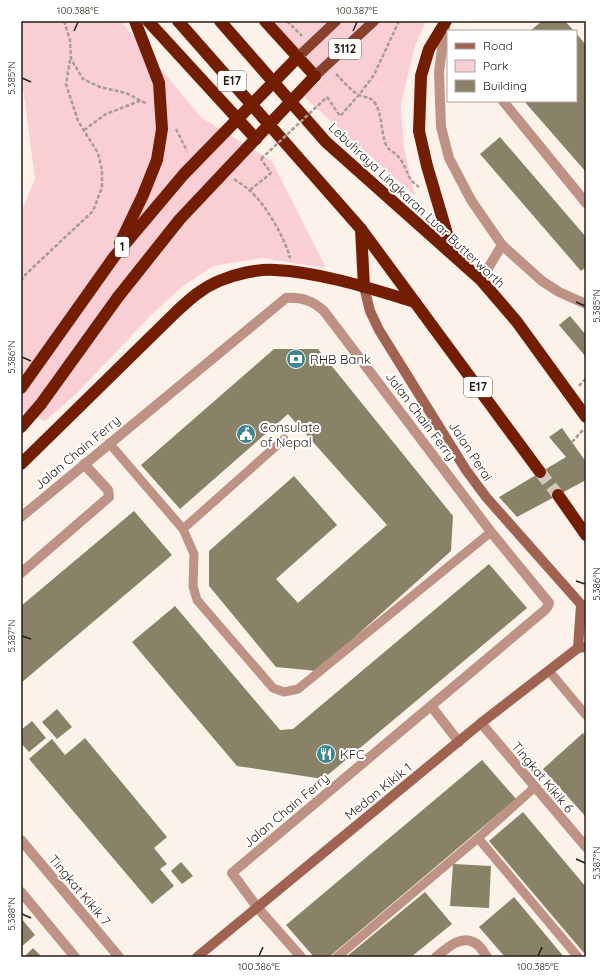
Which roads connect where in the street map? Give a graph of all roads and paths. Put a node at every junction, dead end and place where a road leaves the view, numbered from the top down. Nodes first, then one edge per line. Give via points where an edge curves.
1 (64, 21) edge
2 (134, 21) edge
3 (148, 21) edge
4 (178, 21) edge
5 (220, 21) edge
6 (265, 21) edge
7 (287, 21) edge
8 (336, 21) edge
9 (374, 21) edge
10 (399, 21) edge
11 (445, 21) edge
12 (303, 38) dead end
13 (298, 57) junction
14 (70, 59) junction
15 (333, 70) dead end
16 (315, 76) junction
17 (359, 95) junction
18 (142, 100) junction
19 (504, 102) edge
20 (148, 104) dead end
21 (238, 120) junction
22 (175, 128) dead end
23 (84, 130) junction
24 (256, 139) junction
25 (189, 154) dead end
26 (233, 178) dead end
27 (250, 190) junction
28 (438, 200) junction
29 (586, 203) edge
30 (361, 229) junction
31 (502, 245) junction
32 (453, 254) junction
33 (114, 257) junction
34 (294, 272) junction
35 (481, 280) junction
36 (21, 281) edge
37 (364, 287) junction
38 (415, 302) junction
39 (585, 302) edge
40 (21, 388) edge
41 (586, 417) edge
42 (21, 427) edge
43 (586, 427) edge
44 (284, 439) dead end
45 (572, 442) dead end
46 (109, 443) junction
47 (21, 464) edge
48 (84, 464) junction
49 (540, 472) tunnel mouth
50 (558, 495) tunnel mouth
51 (21, 516) edge
52 (183, 529) junction
53 (491, 532) junction
54 (586, 535) edge
55 (21, 573) edge
56 (584, 608) edge
57 (582, 648) edge
58 (549, 671) junction
59 (431, 706) junction
60 (586, 715) edge
61 (481, 723) junction
62 (459, 742) junction
63 (535, 787) junction
64 (478, 838) junction
65 (21, 840) edge
66 (586, 847) edge
67 (21, 892) edge
68 (257, 907) junction
69 (76, 957) edge
70 (119, 957) edge
71 (197, 957) edge
72 (301, 957) edge
73 (337, 957) edge
74 (436, 957) edge
75 (487, 957) edge
76 (578, 957) edge

1 - 14 path via 70,40
2 - 33 highway, bridge via 159,83 162,129 156,160 143,195
3 - 21 highway
4 - 30 highway, E17
5 - 32 highway, Lebuhraya Lingkaran Luar Butterworth / E17 via 326,142
6 - 13 highway
7 - 12 path
8 - 13 main road, 3112, bridge
9 - 16 main road, 3112, bridge
10 - 17 path via 374,75
11 - 28 highway via 429,49 421,76 419,103 419,131
11 - 31 street via 439,72 440,127 449,158 471,200
13 - 16 highway
13 - 21 highway, 1, bridge
14 - 18 path via 83,79
14 - 23 path via 66,84 78,121
15 - 17 path
16 - 24 highway, 1, bridge
17 - 27 path, bridge via 340,116 327,97 261,159 271,174
17 - 28 path via 370,97 375,104 385,143 401,160 412,183
18 - 20 path
18 - 23 path via 106,114
19 - 29 street
21 - 24 highway
21 - 33 highway, 1, bridge via 184,174
22 - 25 path
23 - 36 path via 98,153 102,170 102,186 93,212
24 - 42 highway, 1, bridge via 180,219
26 - 27 path
27 - 34 path via 279,231 289,252
28 - 32 highway
30 - 37 highway
30 - 38 highway, E17
31 - 35 street
31 - 39 street via 547,284 559,292
32 - 35 highway, Lebuhraya Lingkaran Luar Butterworth / E17
33 - 40 highway, 1, bridge
34 - 37 highway
34 - 47 highway via 257,271 219,281 196,294
35 - 41 highway, Lebuhraya Lingkaran Luar Butterworth / E17 via 517,322
37 - 38 highway
37 - 56 street, Jalan Perai via 370,311 379,330 466,470 486,497
38 - 49 highway, E17
43 - 45 path
44 - 52 lane
46 - 48 street, Jalan Chain Ferry
46 - 52 lane
46 - 53 street, Jalan Chain Ferry via 286,298 303,299 314,302 324,311
48 - 51 street, Jalan Chain Ferry
48 - 55 street via 108,490 109,497
50 - 54 highway
52 - 53 lane via 194,554 193,586 196,600 273,688 284,692 298,689
53 - 59 street, Jalan Chain Ferry via 549,603 548,606
56 - 57 street, Medan Kikik 1
57 - 58 street, Medan Kikik 1
58 - 60 lane
58 - 61 street, Medan Kikik 1
59 - 62 street
59 - 68 street, Jalan Chain Ferry via 232,873
61 - 62 street, Medan Kikik 1
61 - 63 street, Tingkat Kikik 6
62 - 68 street, Medan Kikik 1
63 - 64 lane
63 - 66 street, Tingkat Kikik 6
64 - 73 lane
64 - 76 lane
65 - 70 street, Tingkat Kikik 7
67 - 69 street
68 - 71 street, Medan Kikik 1
68 - 72 street
74 - 75 street via 453,944 465,940 475,943

